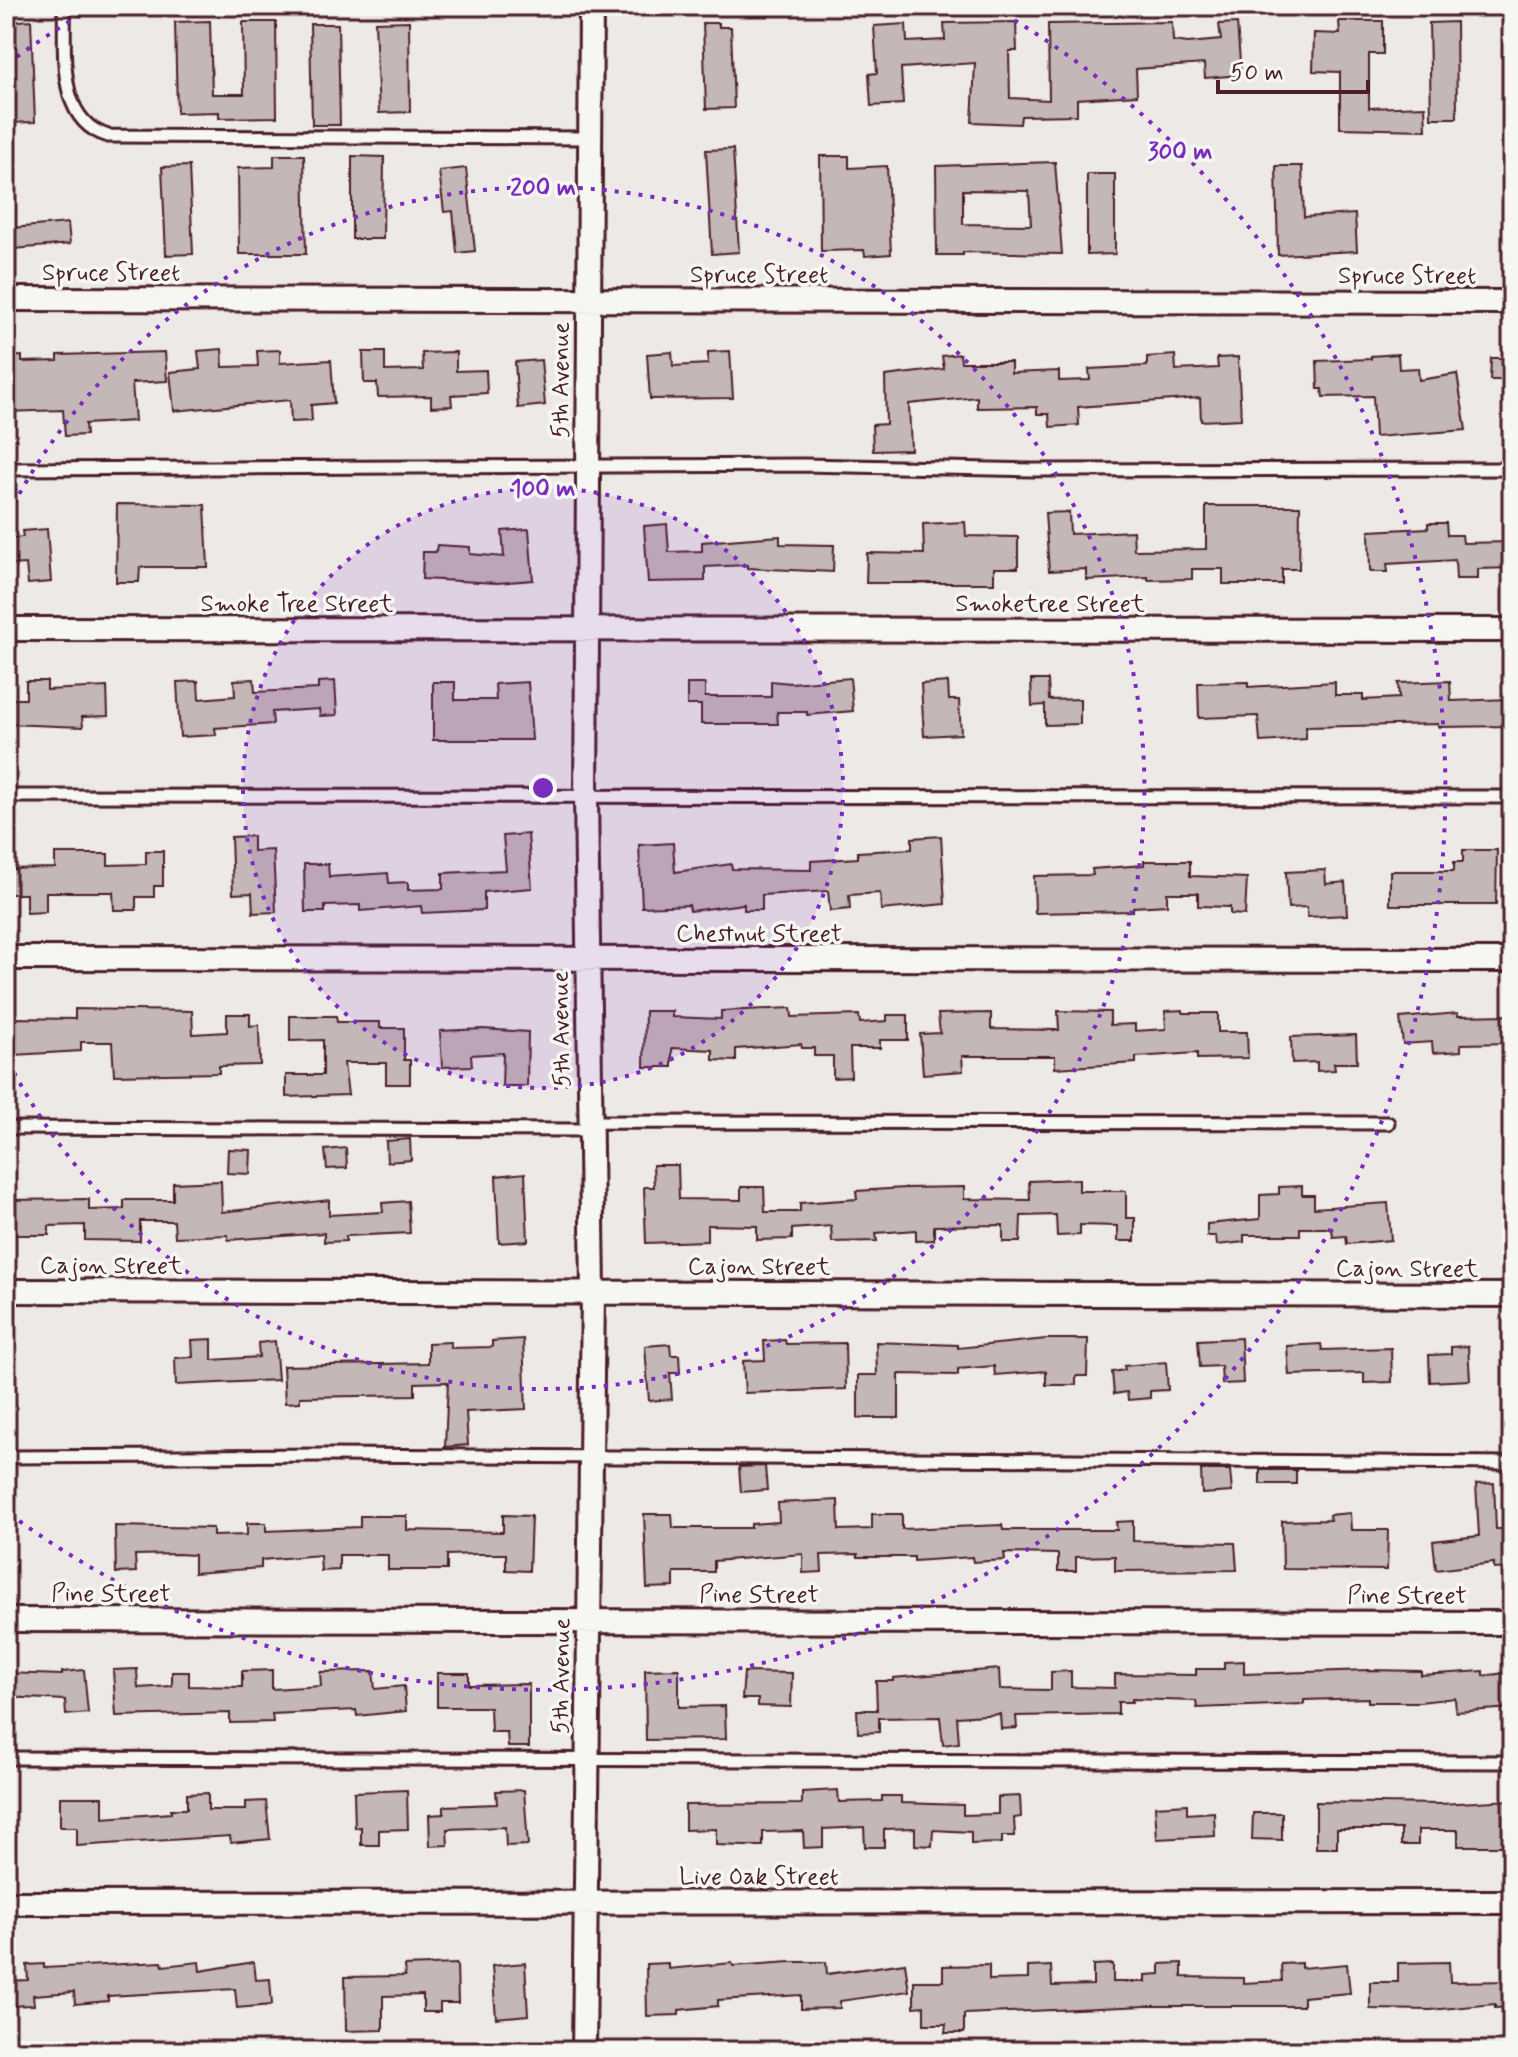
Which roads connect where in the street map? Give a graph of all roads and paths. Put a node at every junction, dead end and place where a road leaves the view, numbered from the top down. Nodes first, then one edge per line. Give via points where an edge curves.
1 (64, 6) edge
2 (591, 6) edge
3 (590, 138) junction
4 (6, 299) edge
5 (588, 301) junction
6 (1512, 302) edge
7 (587, 468) junction
8 (6, 469) edge
9 (1512, 469) edge
10 (6, 629) edge
11 (588, 630) junction
12 (1512, 630) edge
13 (6, 796) edge
14 (586, 797) junction
15 (1512, 797) edge
16 (6, 958) edge
17 (587, 960) junction
18 (1512, 960) edge
19 (1388, 1123) dead end
20 (590, 1126) junction
21 (6, 1128) edge
22 (6, 1291) edge
23 (593, 1292) junction
24 (1512, 1295) edge
25 (6, 1457) edge
26 (591, 1457) junction
27 (1512, 1463) edge
28 (6, 1620) edge
29 (589, 1621) junction
30 (1512, 1623) edge
31 (586, 1757) junction
32 (6, 1758) edge
33 (1512, 1762) edge
34 (1512, 1902) edge
35 (6, 1903) edge
36 (584, 1903) junction
37 (584, 2051) edge

1 - 3 lane via 71,104 96,133
2 - 3 street, 5th Avenue
3 - 5 street, 5th Avenue
4 - 5 street, Spruce Street
5 - 6 street, Spruce Street
5 - 7 street, 5th Avenue
7 - 8 lane
7 - 9 lane
7 - 11 street, 5th Avenue
10 - 11 street, Smoke Tree Street
11 - 12 street, Smoketree Street
11 - 14 street, 5th Avenue
13 - 14 lane
14 - 15 lane
14 - 17 street, 5th Avenue
16 - 17 street, Chestnut Street
17 - 18 street, Chestnut Street
17 - 20 street, 5th Avenue
19 - 20 lane
20 - 21 lane
20 - 23 street, 5th Avenue
22 - 23 street, Cajon Street
23 - 24 street, Cajon Street
23 - 26 street, 5th Avenue
25 - 26 lane
26 - 27 lane
26 - 29 street, 5th Avenue
28 - 29 street, Pine Street
29 - 30 street, Pine Street
29 - 31 street, 5th Avenue
31 - 32 lane
31 - 33 lane
31 - 36 street, 5th Avenue
34 - 36 street, Live Oak Street
35 - 36 street, Live Oak Street
36 - 37 street, 5th Avenue

